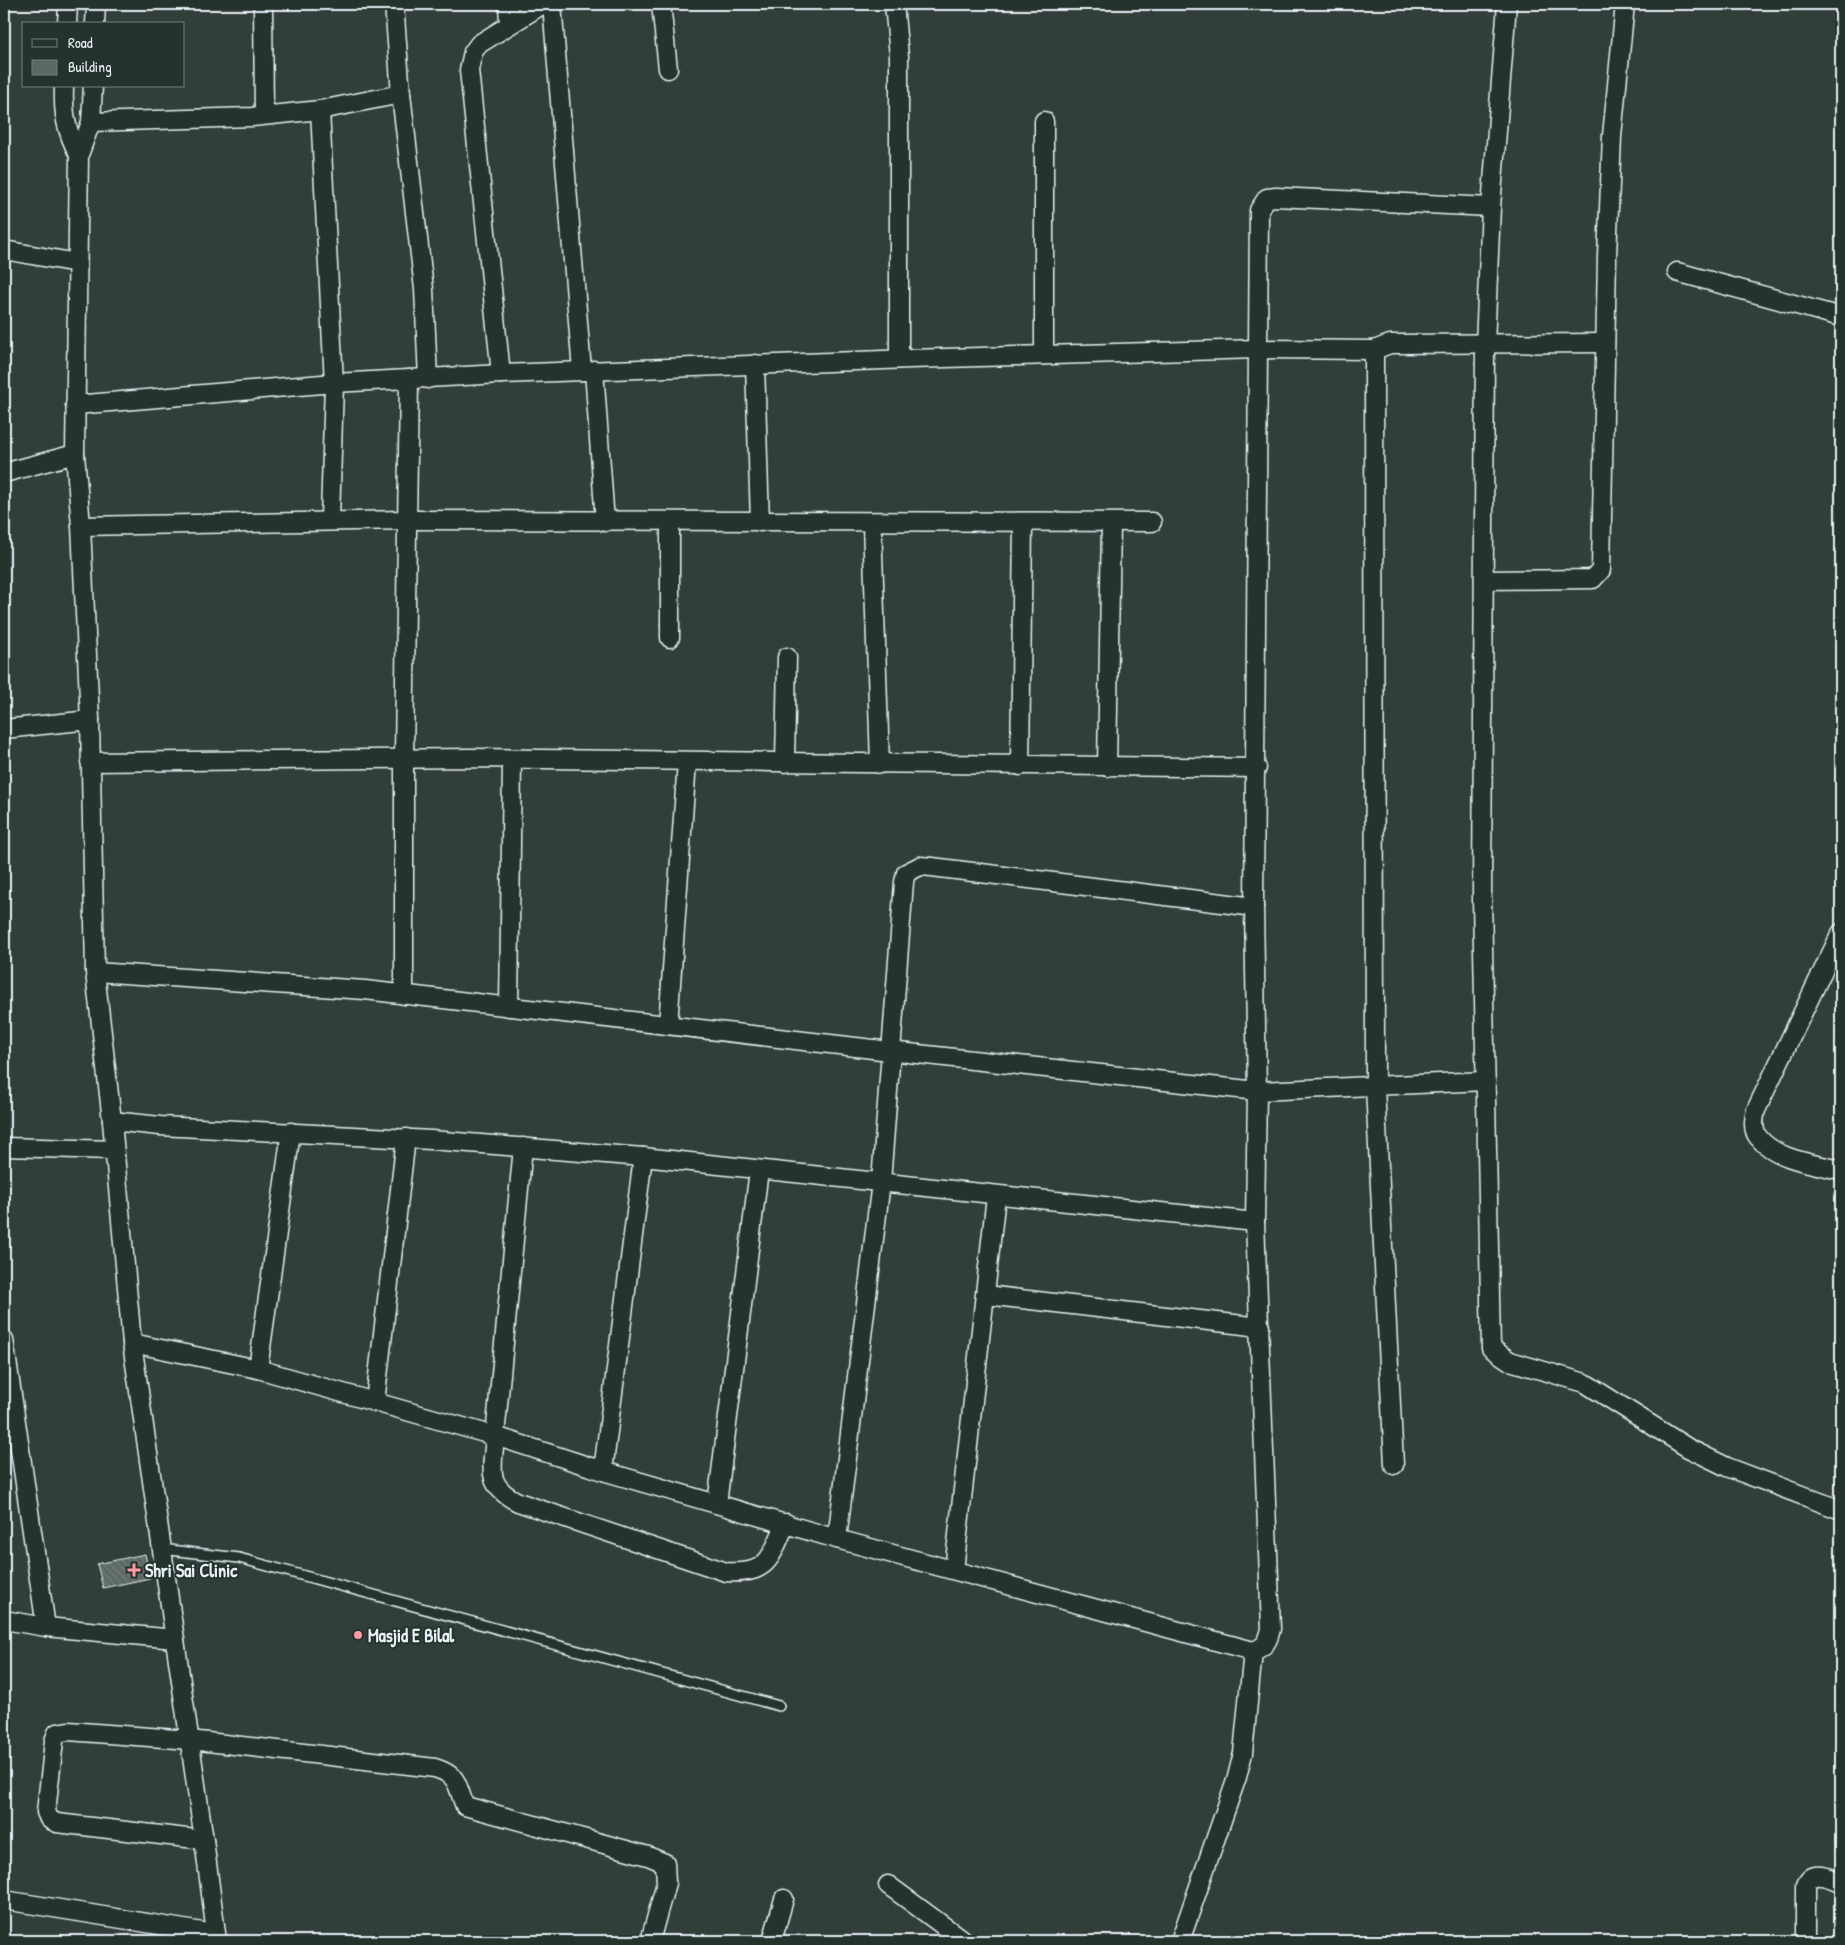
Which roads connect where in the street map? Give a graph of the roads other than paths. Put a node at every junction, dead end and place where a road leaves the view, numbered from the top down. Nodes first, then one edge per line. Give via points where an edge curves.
1 (68, 4) edge
2 (96, 4) edge
3 (263, 4) edge
4 (394, 4) edge
5 (508, 4) edge
6 (543, 4) edge
7 (552, 4) edge
8 (661, 4) edge
9 (894, 4) edge
10 (1508, 4) edge
11 (1625, 4) edge
12 (67, 22) edge
13 (95, 22) edge
14 (509, 24) junction
15 (668, 68) dead end
16 (64, 88) edge
17 (92, 88) edge
18 (401, 94) junction
19 (320, 110) junction
20 (264, 115) junction
21 (1044, 121) dead end
22 (91, 122) junction
23 (79, 155) junction
24 (1491, 207) junction
25 (4, 250) edge
26 (77, 263) junction
27 (1677, 272) dead end
28 (1841, 317) edge
29 (1605, 343) junction
30 (1485, 345) junction
31 (1258, 349) junction
32 (1374, 350) junction
33 (1044, 355) junction
34 (899, 359) junction
35 (755, 364) junction
36 (588, 370) junction
37 (501, 374) junction
38 (409, 379) junction
39 (428, 379) junction
40 (334, 384) junction
41 (76, 404) junction
42 (75, 454) junction
43 (4, 473) edge
44 (330, 520) junction
45 (407, 520) junction
46 (605, 522) junction
47 (670, 522) junction
48 (760, 522) junction
49 (1111, 522) junction
50 (1152, 522) dead end
51 (872, 523) junction
52 (1023, 523) junction
53 (81, 526) junction
54 (1484, 580) junction
55 (670, 638) dead end
56 (787, 657) dead end
57 (90, 720) junction
58 (4, 729) edge
59 (512, 758) junction
60 (404, 759) junction
61 (90, 762) junction
62 (687, 762) junction
63 (785, 763) junction
64 (880, 764) junction
65 (1020, 766) junction
66 (1107, 767) junction
67 (1257, 768) junction
68 (1254, 907) junction
69 (1841, 933) edge
70 (95, 972) junction
71 (404, 995) junction
72 (509, 1007) junction
73 (668, 1025) junction
74 (890, 1052) junction
75 (1486, 1081) junction
76 (1375, 1087) junction
77 (1258, 1091) junction
78 (112, 1121) junction
79 (291, 1132) junction
80 (406, 1138) junction
81 (4, 1147) edge
82 (523, 1148) junction
83 (114, 1150) junction
84 (643, 1157) junction
85 (1840, 1168) edge
86 (759, 1170) junction
87 (881, 1182) junction
88 (996, 1196) junction
89 (1255, 1222) junction
90 (986, 1295) junction
91 (1260, 1327) junction
92 (4, 1340) edge
93 (132, 1343) junction
94 (258, 1369) junction
95 (375, 1402) junction
96 (495, 1436) junction
97 (1394, 1465) dead end
98 (603, 1471) junction
99 (717, 1504) junction
100 (1841, 1510) edge
101 (786, 1523) junction
102 (837, 1538) junction
103 (161, 1549) junction
104 (954, 1570) junction
105 (4, 1620) edge
106 (46, 1627) junction
107 (175, 1639) junction
108 (1253, 1651) junction
109 (779, 1706) dead end
110 (190, 1740) junction
111 (204, 1840) junction
112 (1841, 1882) edge
113 (888, 1884) dead end
114 (784, 1899) dead end
115 (4, 1900) edge
116 (216, 1938) edge
117 (650, 1941) edge
118 (772, 1941) edge
119 (964, 1941) edge
120 (1180, 1941) edge
121 (1806, 1941) edge

1 - 12 street
2 - 13 street
3 - 20 street
4 - 18 street
5 - 14 street
6 - 14 street
7 - 36 street
8 - 15 street
9 - 34 street via 899,56
10 - 24 street
11 - 29 street via 1612,136
14 - 37 street via 479,44 468,70
16 - 23 street via 66,128
17 - 22 street
18 - 19 street
18 - 39 street via 424,289
19 - 20 street
19 - 40 street
20 - 22 street
21 - 33 street
22 - 23 street
23 - 26 street
24 - 30 street
24 - 31 street via 1266,198 1259,210
25 - 26 street
26 - 41 street
27 - 28 street
29 - 30 street
29 - 54 street via 1601,570 1593,579
30 - 32 street via 1390,344
30 - 54 street
31 - 32 street
31 - 33 street
31 - 67 street
32 - 76 street
33 - 34 street
34 - 35 street
35 - 36 street
35 - 48 street
36 - 37 street
36 - 46 street
37 - 39 street
38 - 39 street
38 - 40 street
38 - 45 street
40 - 41 street
40 - 44 street
41 - 42 street
42 - 43 street
42 - 53 street
44 - 45 street
44 - 53 street
45 - 46 street
45 - 60 street
46 - 47 street
47 - 48 street
47 - 55 street
48 - 51 street
49 - 50 street
49 - 52 street
49 - 66 street
51 - 52 street
51 - 64 street
52 - 65 street
53 - 57 street
54 - 75 street via 1482,899
56 - 63 street
57 - 58 street
57 - 61 street
59 - 60 street
59 - 62 street
59 - 72 street
60 - 61 street
60 - 71 street
61 - 70 street
62 - 63 street
62 - 73 street
63 - 64 street
64 - 65 street
65 - 66 street
66 - 67 street
67 - 68 street
68 - 74 street via 932,867 912,869 906,873 904,882
68 - 77 street
69 - 85 street via 1756,1110 1753,1124 1757,1136 1771,1149 1794,1159
70 - 71 street
70 - 78 street
71 - 72 street
72 - 73 street
73 - 74 street
74 - 77 street
74 - 87 street
75 - 76 street
75 - 100 street via 1491,1348 1510,1361 1585,1383 1688,1448 1727,1467
76 - 77 street
76 - 97 street
77 - 89 street
78 - 79 street
78 - 83 street
79 - 80 street
79 - 94 street
80 - 82 street
80 - 95 street
81 - 83 street
82 - 84 street
82 - 96 street
83 - 93 street
84 - 86 street
84 - 98 street
86 - 87 street
86 - 99 street
87 - 88 street
87 - 102 street
88 - 89 street
88 - 90 street
89 - 91 street
90 - 91 street
90 - 104 street
91 - 108 street via 1271,1629 1262,1648
92 - 106 street
93 - 94 street
93 - 103 street
94 - 95 street
95 - 96 street
96 - 98 street
96 - 101 street via 493,1478 505,1495 726,1572 746,1573 760,1569 774,1550
98 - 99 street
99 - 101 street
101 - 102 street
102 - 104 street
103 - 107 street
103 - 109 lane via 239,1558
104 - 108 street
105 - 106 street
106 - 107 street
107 - 110 street
108 - 120 street via 1243,1753 1237,1777
110 - 111 street
110 - 111 street via 68,1731 57,1734 46,1812 49,1819 57,1823
110 - 117 street via 435,1768 456,1779 465,1806 660,1860 666,1863 666,1883
111 - 116 street
112 - 121 street via 1821,1875 1808,1879
113 - 119 street
114 - 118 street
115 - 116 street

